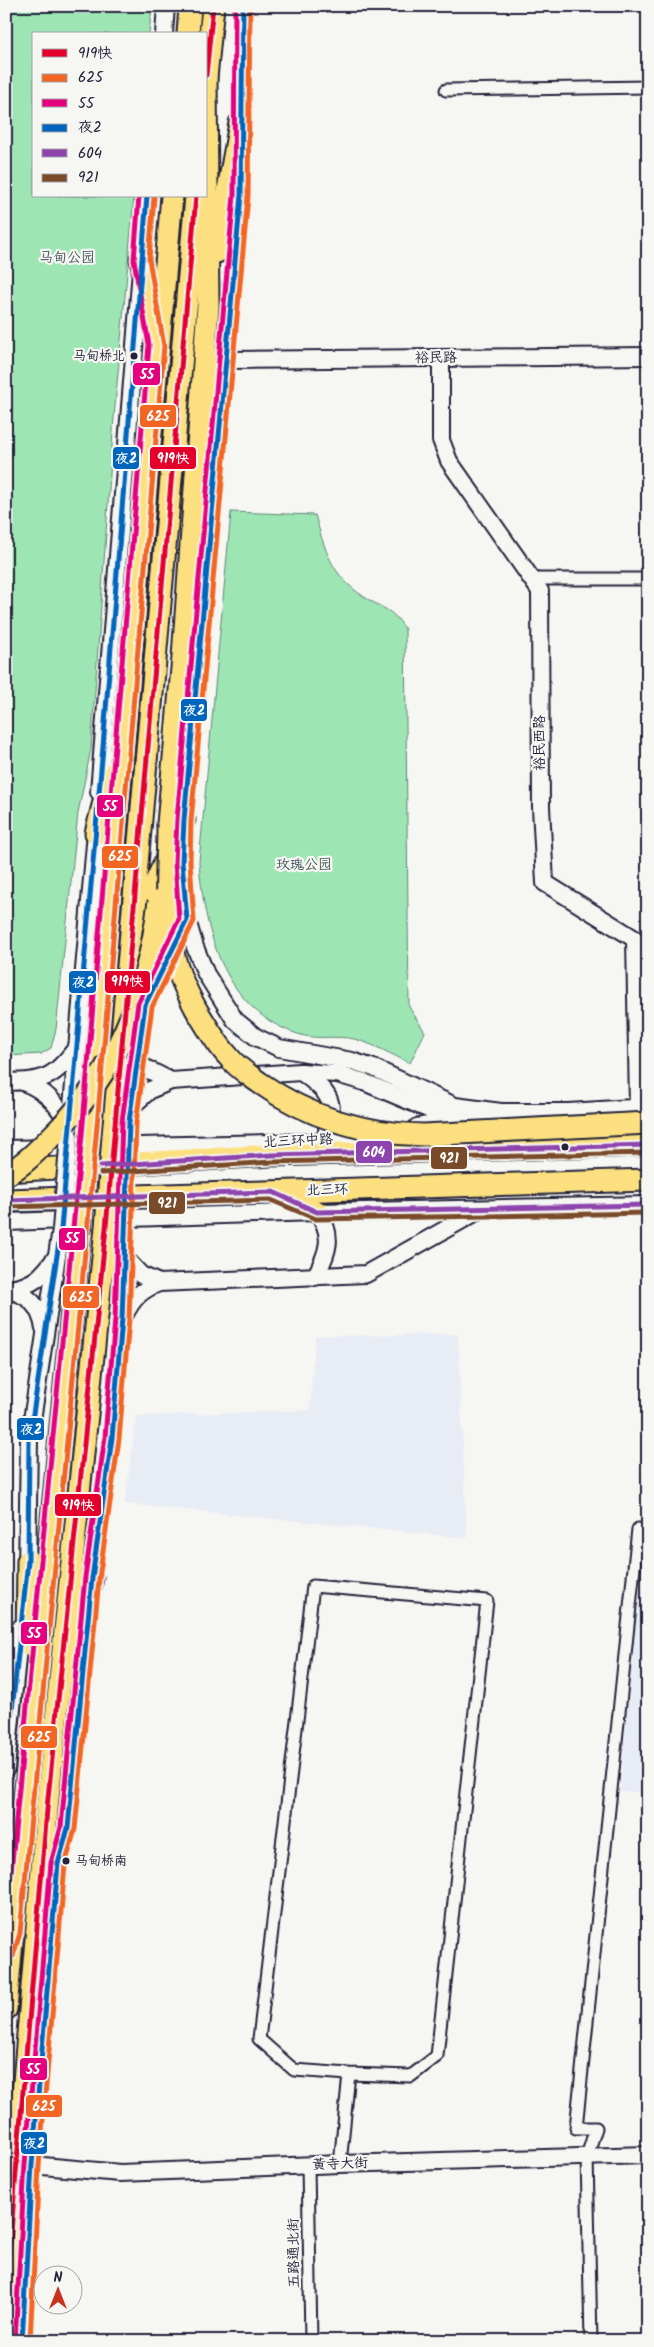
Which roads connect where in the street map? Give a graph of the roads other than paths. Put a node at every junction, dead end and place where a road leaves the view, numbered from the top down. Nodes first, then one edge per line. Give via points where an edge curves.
1 (166, 6) edge
2 (190, 6) edge
3 (213, 6) edge
4 (243, 6) edge
5 (164, 32) edge
6 (188, 32) edge
7 (208, 57) edge
8 (648, 87) edge
9 (446, 90) dead end
10 (240, 123) junction
11 (147, 198) edge
12 (172, 198) edge
13 (196, 198) edge
14 (207, 198) edge
15 (141, 259) junction
16 (208, 306) junction
17 (157, 345) junction
18 (648, 356) edge
19 (441, 358) junction
20 (224, 360) junction
21 (531, 579) junction
22 (648, 579) edge
23 (127, 708) junction
24 (176, 822) junction
25 (96, 833) junction
26 (187, 920) junction
27 (132, 933) junction
28 (642, 978) edge
29 (77, 1047) junction
30 (137, 1061) junction
31 (300, 1072) junction
32 (171, 1080) junction
33 (6, 1082) edge
34 (23, 1082) junction
35 (501, 1112) junction
36 (645, 1112) edge
37 (456, 1121) junction
38 (125, 1125) junction
39 (76, 1133) junction
40 (316, 1142) junction
41 (648, 1145) edge
42 (6, 1149) edge
43 (272, 1155) junction
44 (6, 1172) edge
45 (6, 1175) edge
46 (648, 1180) edge
47 (273, 1192) junction
48 (6, 1200) edge
49 (648, 1205) edge
50 (482, 1208) junction
51 (317, 1212) junction
52 (6, 1222) edge
53 (116, 1228) junction
54 (71, 1229) junction
55 (58, 1254) junction
56 (124, 1257) junction
57 (316, 1277) junction
58 (159, 1283) junction
59 (6, 1290) edge
60 (122, 1320) junction
61 (45, 1335) junction
62 (638, 1529) dead end
63 (28, 1561) junction
64 (92, 1578) junction
65 (6, 1768) edge
66 (24, 1798) junction
67 (48, 1798) junction
68 (13, 1932) junction
69 (6, 1954) edge
70 (6, 2009) edge
71 (349, 2074) junction
72 (648, 2155) edge
73 (587, 2156) junction
74 (340, 2164) junction
75 (308, 2165) junction
76 (32, 2166) junction
77 (6, 2293) edge
78 (22, 2341) edge
79 (311, 2341) edge
80 (592, 2341) edge

1 - 5 main road
2 - 6 highway
3 - 7 highway
4 - 10 main road
8 - 9 street
10 - 16 highway
10 - 20 main road via 241,196
11 - 15 main road
12 - 17 highway
13 - 27 highway
14 - 16 highway
15 - 17 highway
15 - 25 main road
16 - 24 highway via 183,657
17 - 23 highway
18 - 19 main road, 裕民路
19 - 20 main road, 裕民路
19 - 21 main road, 裕民西路 via 441,440 449,461
20 - 24 main road
21 - 22 street
21 - 28 main road, 裕民西路 via 540,591 540,807 544,883 635,939
23 - 25 highway
23 - 39 highway
24 - 26 main road
24 - 27 highway
24 - 36 highway, bridge via 167,914 175,960 203,1021 229,1058 278,1096 312,1113 394,1135 424,1135
24 - 45 highway, bridge via 156,922 128,1027 108,1067 83,1101 20,1167
25 - 29 main road
26 - 30 main road via 145,1004
26 - 35 main road via 195,948 219,997 235,1020 256,1037 279,1048 374,1068 456,1106
27 - 38 highway
28 - 36 main road, 裕民西路
29 - 34 main road via 55,1074
29 - 39 main road
30 - 32 main road
30 - 38 main road
31 - 32 main road
31 - 37 main road via 337,1074 364,1082
31 - 40 main road via 324,1089 330,1102 327,1128
32 - 38 main road via 150,1090
33 - 34 main road
34 - 39 main road via 44,1092
35 - 36 main road, 北三环中路
35 - 37 main road, 北三环中路
37 - 40 main road, 北三环中路
38 - 53 highway, bridge
39 - 54 highway, bridge
40 - 42 main road, 北三环中路
40 - 43 highway
41 - 43 highway
43 - 44 highway
46 - 47 highway, 北三环
47 - 48 highway, 北三环
47 - 51 highway
49 - 50 main road
50 - 51 main road
50 - 57 main road via 366,1274
51 - 52 main road
51 - 57 main road via 325,1222 328,1248
53 - 56 main road
53 - 67 highway
54 - 55 main road
54 - 66 highway
55 - 59 main road via 27,1286
55 - 61 main road
56 - 58 main road via 141,1275
56 - 60 main road
57 - 58 main road
58 - 60 main road via 133,1298
59 - 61 main road via 27,1296 37,1306
60 - 64 main road via 112,1438
61 - 63 main road via 29,1440
62 - 73 street via 576,2128 596,2128
63 - 65 main road
63 - 66 highway
64 - 67 highway
64 - 76 main road via 68,1828 58,1864
66 - 68 highway
67 - 77 highway
68 - 69 highway
68 - 70 highway
71 - 71 street via 411,2076 437,2056 487,1601 314,1586 259,2039 294,2070
71 - 74 street
72 - 73 main road, 黄寺大街
73 - 74 main road, 黄寺大街
73 - 80 street
74 - 75 main road, 黄寺大街
75 - 76 main road, 黄寺大街 via 120,2174
75 - 79 street, 五路通北街
76 - 78 main road

